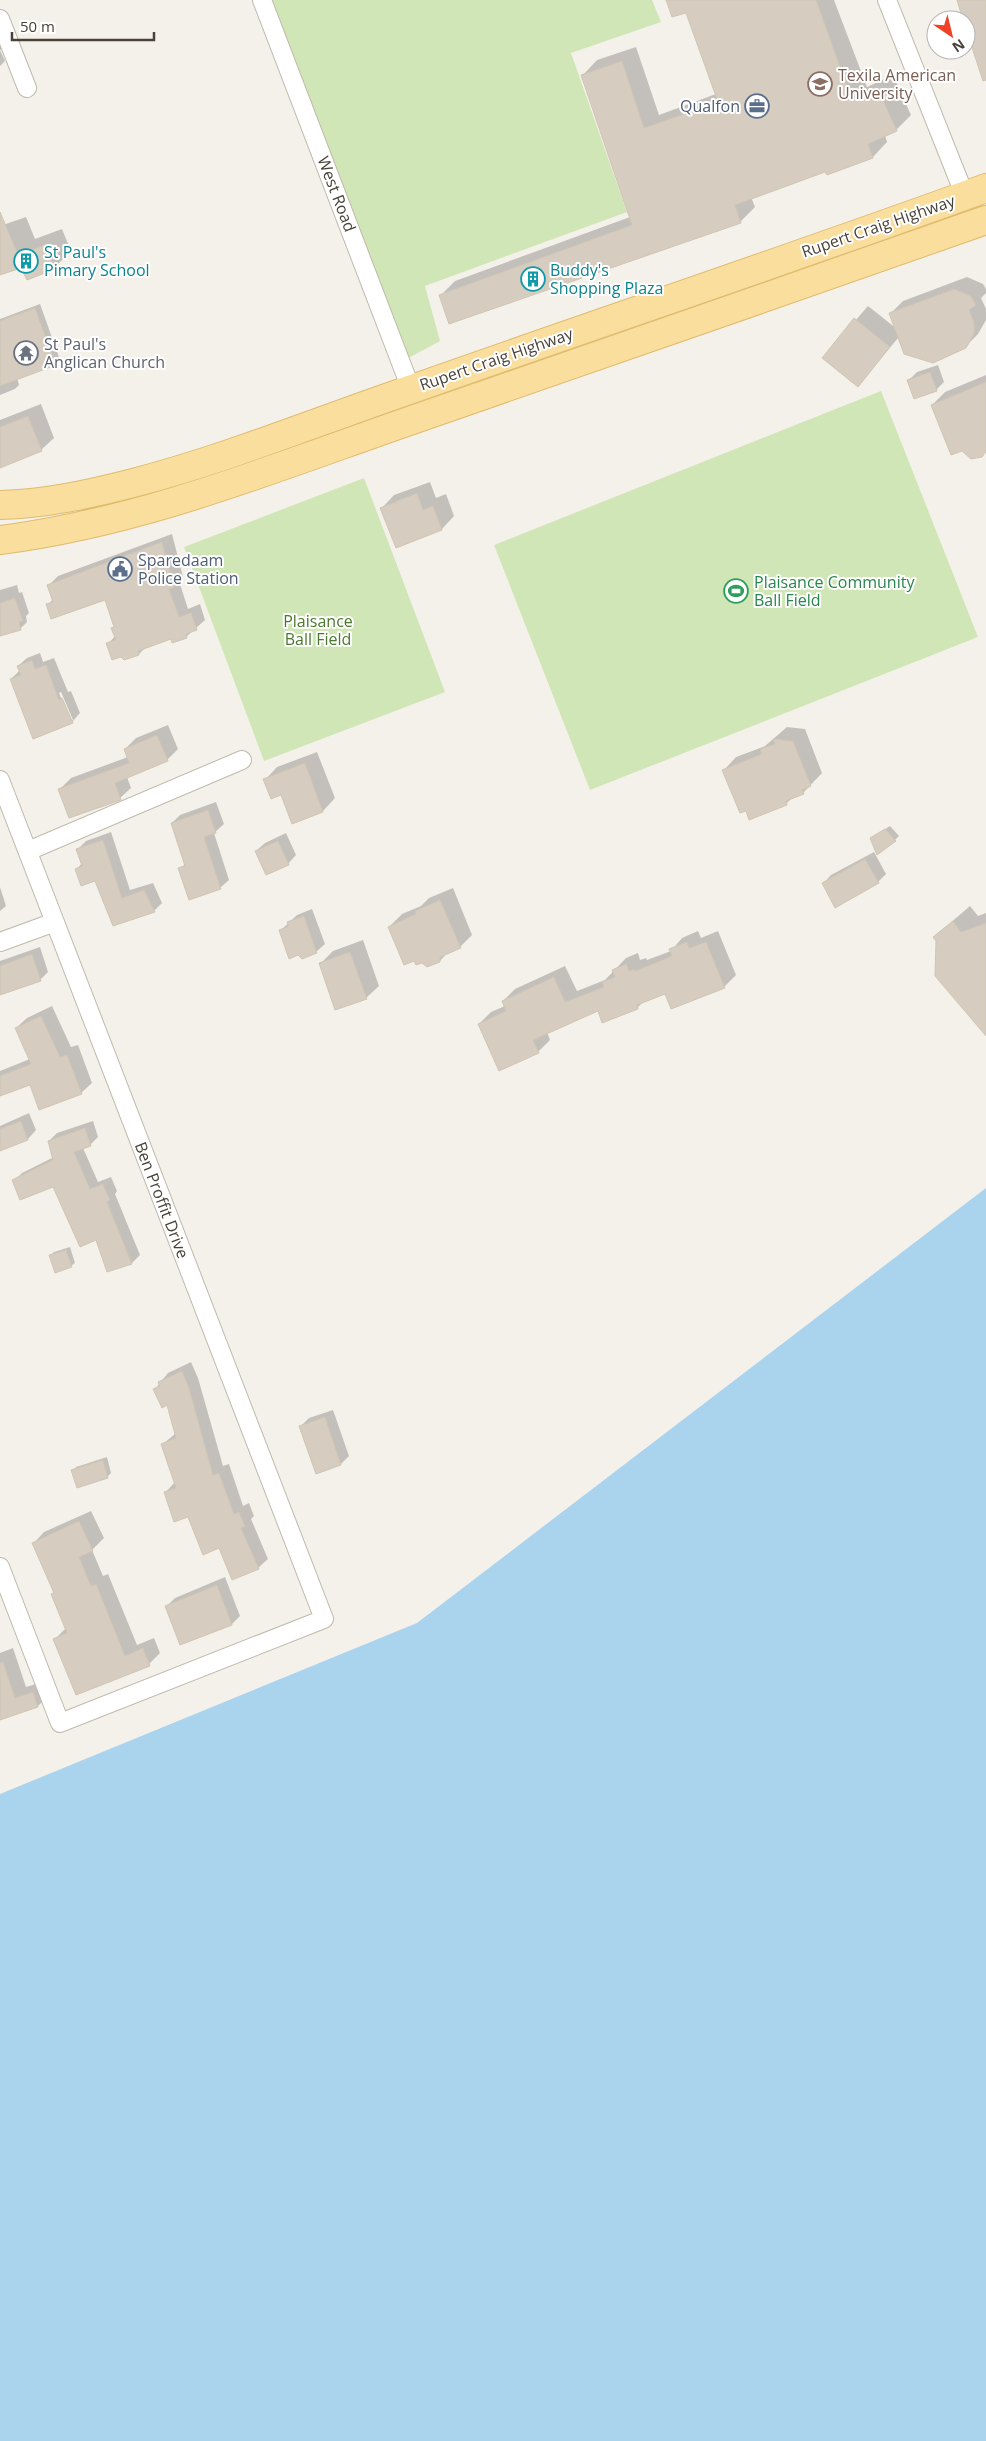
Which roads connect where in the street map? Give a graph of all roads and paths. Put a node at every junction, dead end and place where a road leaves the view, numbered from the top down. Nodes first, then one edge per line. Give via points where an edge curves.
1 (262, 0) edge
2 (887, 0) edge
3 (0, 18) edge
4 (27, 88) dead end
5 (975, 192) edge
6 (986, 220) edge
7 (411, 389) junction
8 (0, 505) edge
9 (0, 540) edge
10 (242, 760) dead end
11 (0, 780) edge
12 (28, 851) junction
13 (55, 922) junction
14 (0, 942) edge
15 (0, 1566) edge

1 - 7 street, West Road
2 - 5 street
3 - 4 street
5 - 7 main road, Rupert Craig Highway
6 - 9 main road, Rupert Craig Highway via 134,514
7 - 8 main road, Rupert Craig Highway via 174,472 102,491 27,505
10 - 12 street
11 - 12 street, Ben Proffit Drive
12 - 13 street, Ben Proffit Drive
13 - 14 street
13 - 15 street, Ben Proffit Drive via 324,1619 60,1723

